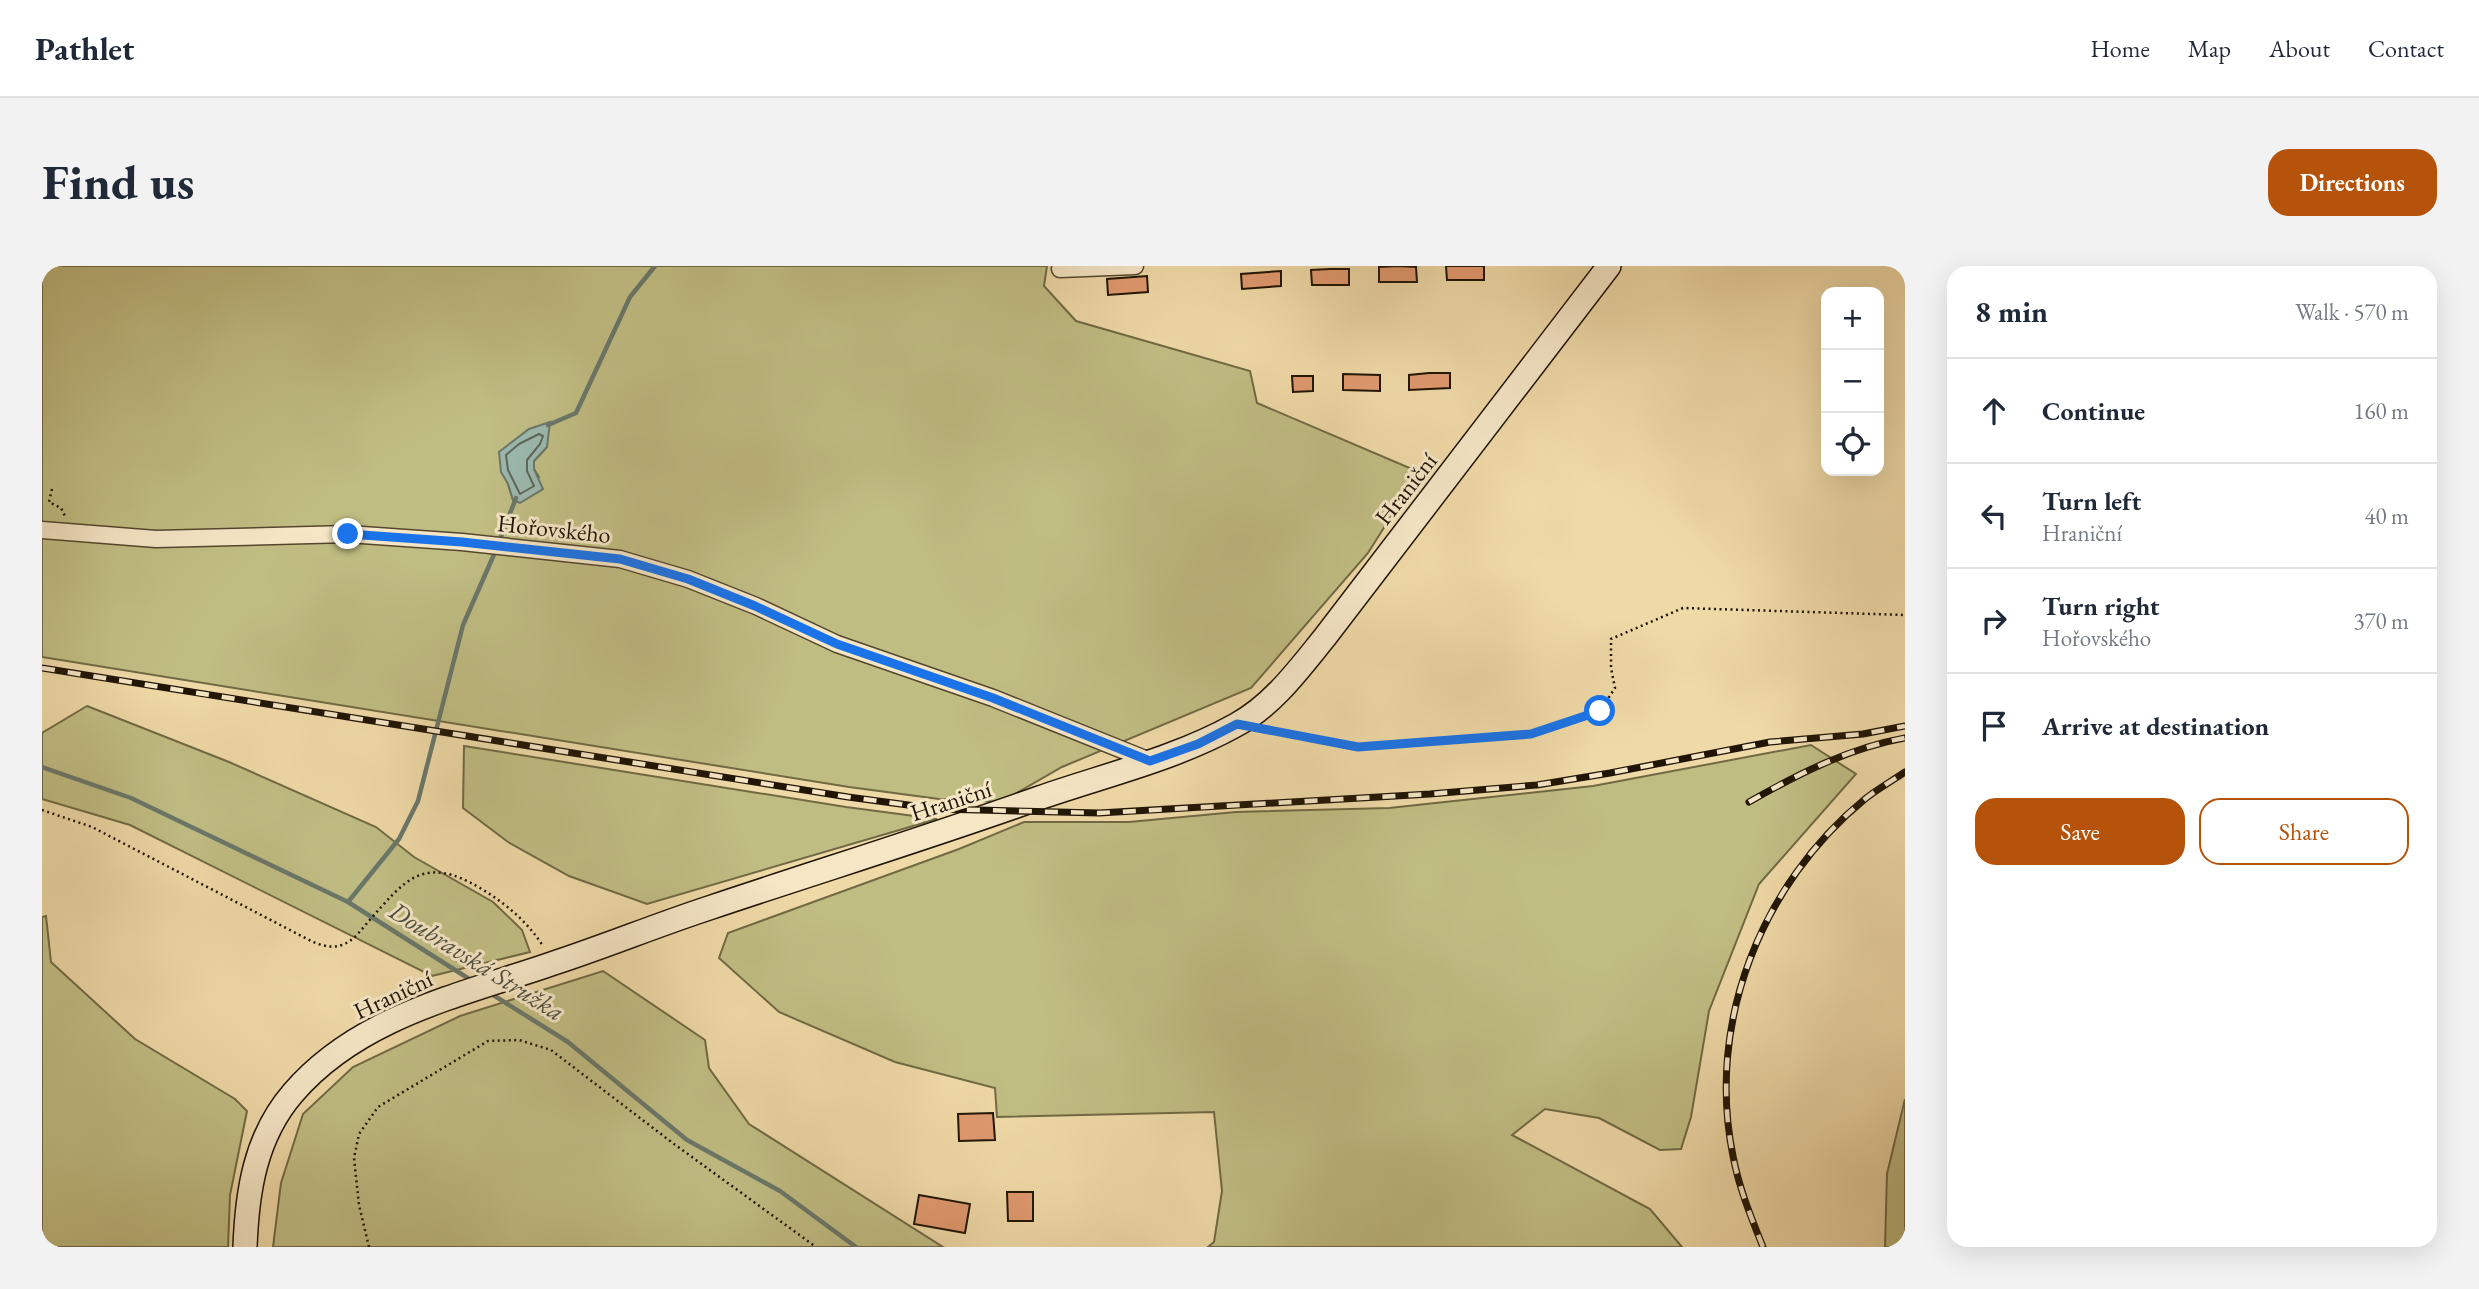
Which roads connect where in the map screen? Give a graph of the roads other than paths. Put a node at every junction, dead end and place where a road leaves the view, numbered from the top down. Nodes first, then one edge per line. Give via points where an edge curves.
1 (1135, 266) edge
2 (1609, 266) edge
3 (1060, 269) dead end
4 (42, 530) edge
5 (1150, 761) junction
6 (245, 1247) edge

1 - 3 street
2 - 5 main road, Hraniční via 1310,656 1267,703 1198,744
4 - 5 street, Hořovského via 156,539 348,534 620,559 688,579 837,644 993,698
5 - 6 main road, Hraniční via 405,1014 320,1066 284,1104 252,1173

